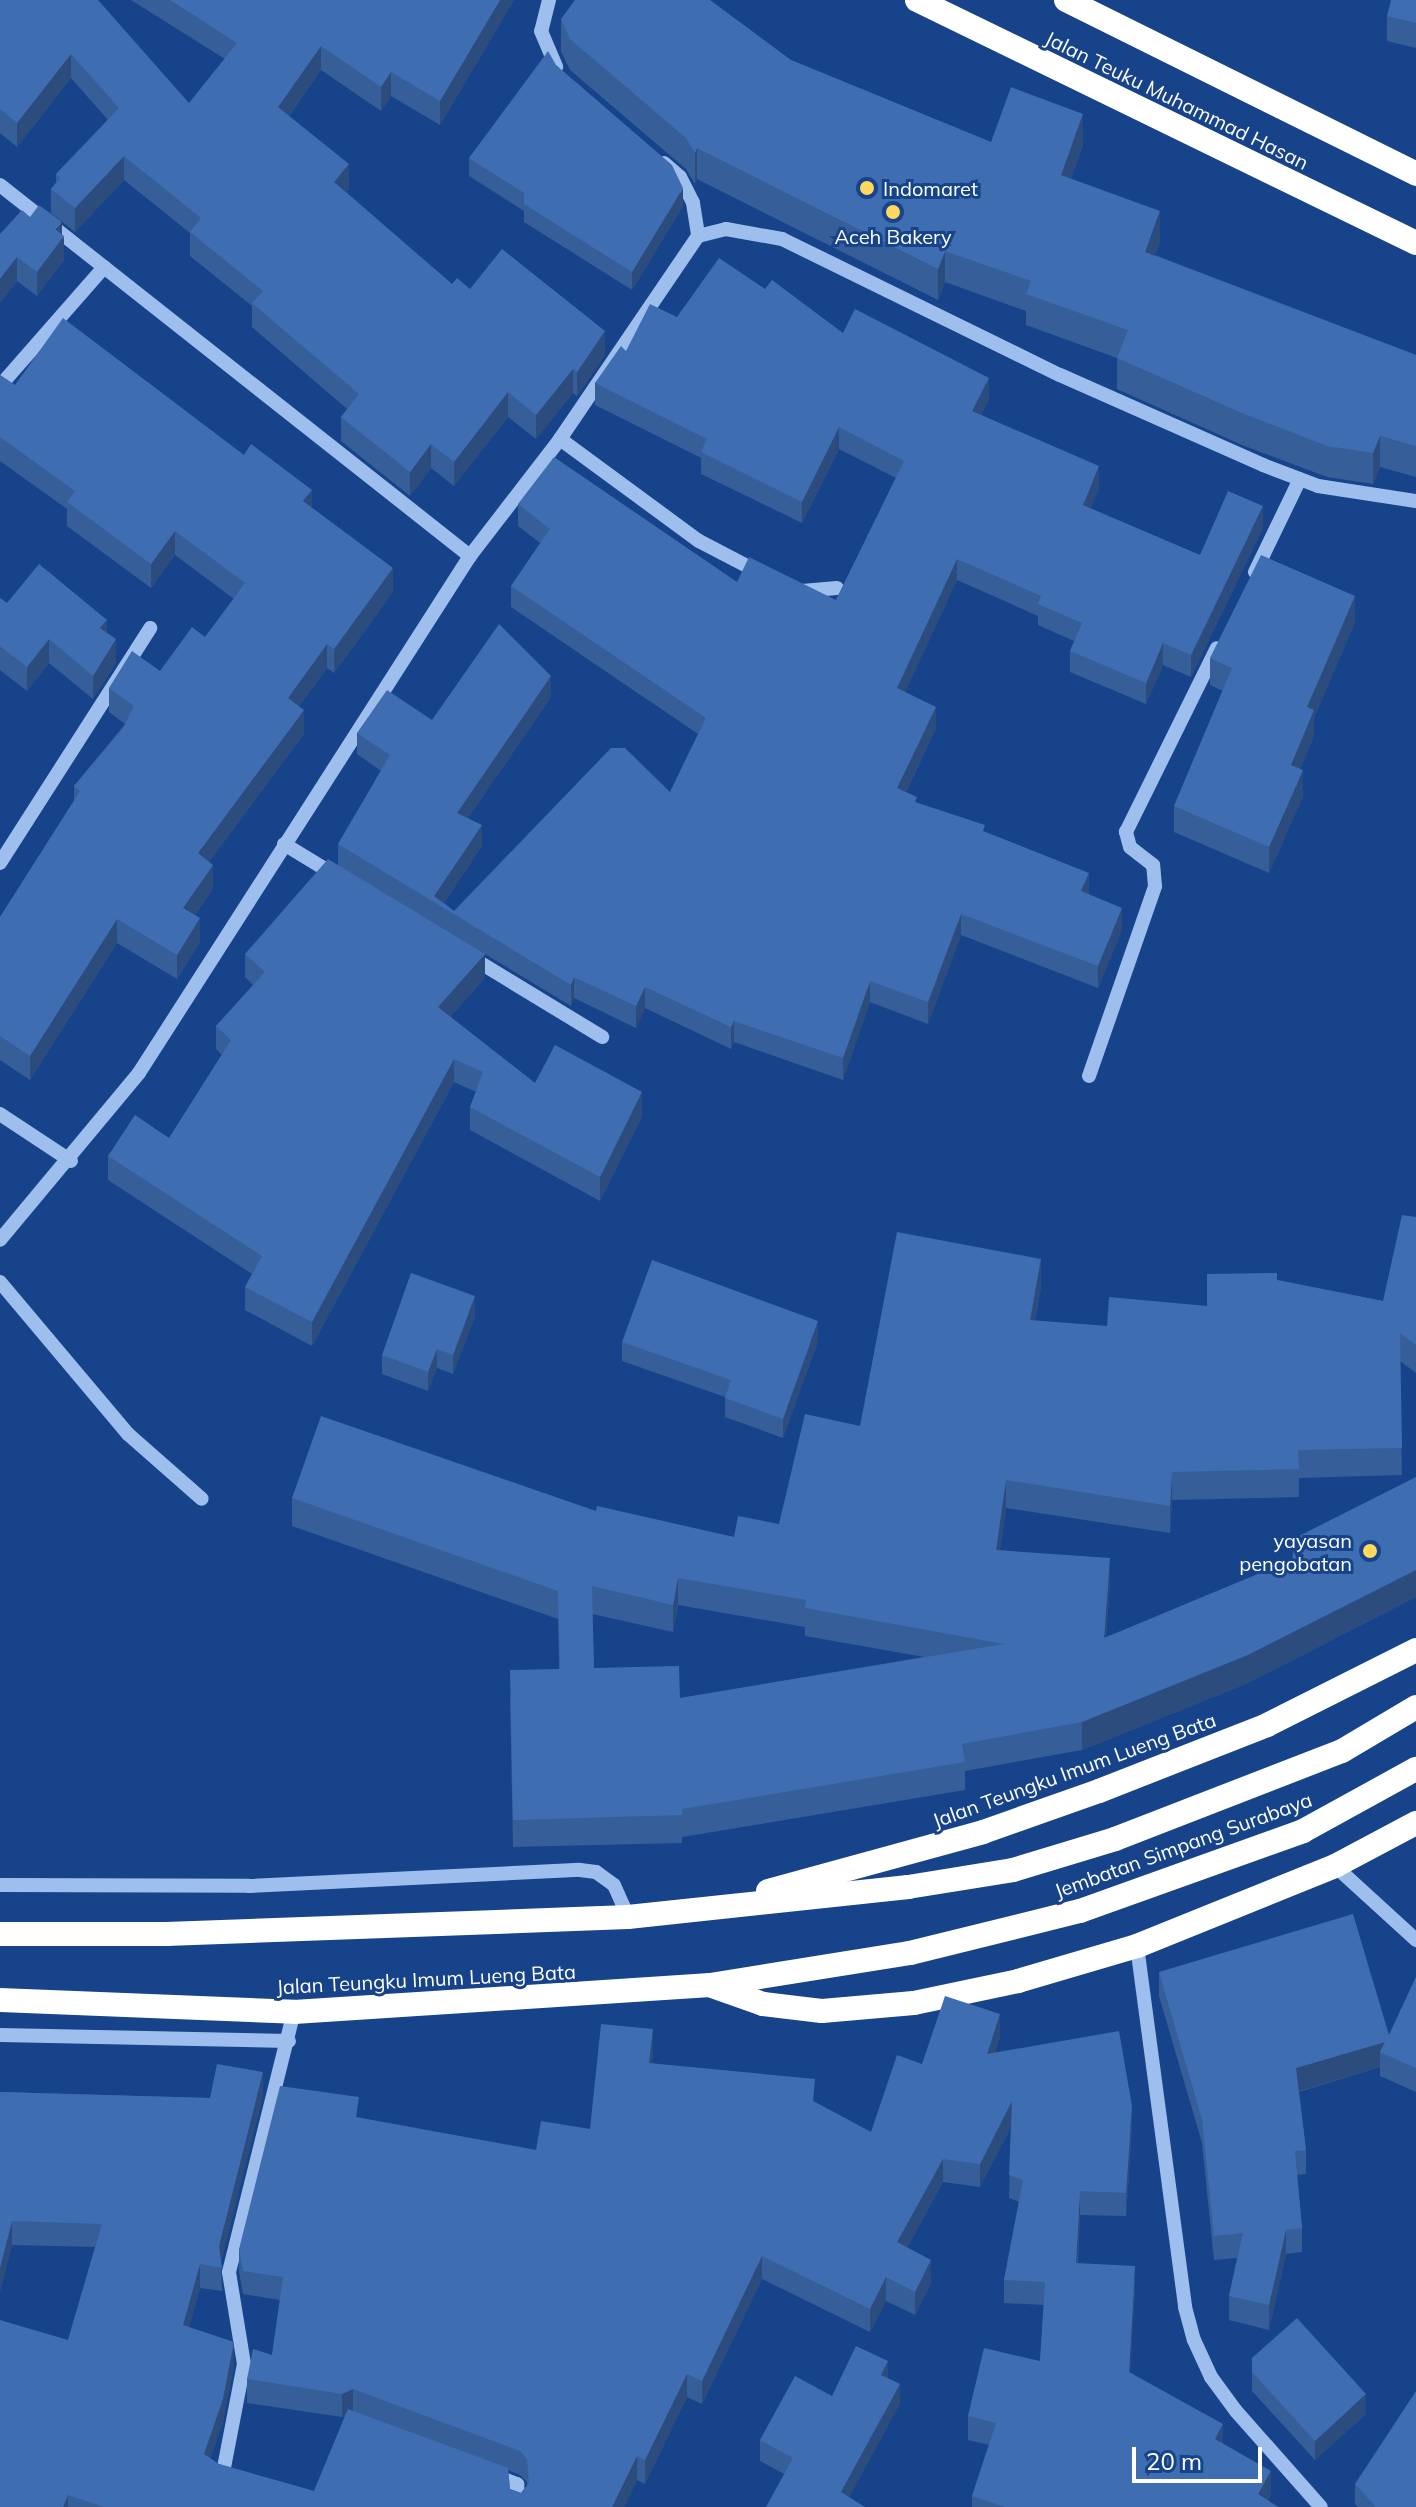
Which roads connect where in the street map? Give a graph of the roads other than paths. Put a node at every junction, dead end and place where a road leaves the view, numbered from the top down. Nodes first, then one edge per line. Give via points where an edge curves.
1 (549, 0) edge
2 (917, 0) edge
3 (1066, 0) edge
4 (562, 76) edge
5 (656, 157) edge
6 (1416, 174) edge
7 (0, 185) edge
8 (698, 236) junction
9 (1416, 243) edge
10 (104, 267) junction
11 (0, 386) edge
12 (560, 439) junction
13 (1300, 479) junction
14 (1416, 501) edge
15 (470, 556) junction
16 (837, 588) dead end
17 (1245, 592) edge
18 (150, 628) dead end
19 (1224, 634) edge
20 (284, 844) junction
21 (0, 863) edge
22 (350, 884) edge
23 (457, 949) edge
24 (602, 1037) dead end
25 (1089, 1076) dead end
26 (0, 1114) edge
27 (71, 1161) junction
28 (0, 1240) edge
29 (0, 1282) edge
30 (202, 1499) dead end
31 (1416, 1650) edge
32 (1416, 1707) edge
33 (1416, 1769) edge
34 (1416, 1823) edge
35 (1335, 1866) junction
36 (0, 1885) edge
37 (908, 1887) joint
38 (689, 1913) junction
39 (628, 1917) junction
40 (0, 1934) edge
41 (1416, 1940) edge
42 (1137, 1946) junction
43 (910, 1953) joint
44 (710, 1985) junction
45 (0, 2000) edge
46 (294, 2012) junction
47 (0, 2035) edge
48 (289, 2041) junction
49 (475, 2469) edge
50 (222, 2478) edge
51 (519, 2507) edge
52 (1321, 2507) edge

1 - 4 street via 541,31
2 - 9 highway, Jalan Teuku Muhammad Hasan
3 - 6 highway, Jalan Teuku Muhammad Hasan
5 - 8 street via 680,177 693,203
7 - 10 street
8 - 12 street
8 - 13 street via 726,229 782,239 1060,375
10 - 11 street
10 - 15 street
12 - 15 street
12 - 16 street via 699,541 784,585 813,593
13 - 14 street
13 - 17 street
15 - 20 street
18 - 21 street
19 - 25 street via 1126,832 1130,847 1153,865 1155,886
20 - 22 street
20 - 27 street via 139,1073
23 - 24 street
26 - 27 street
27 - 28 street
29 - 30 street via 128,1434
31 - 38 highway, Jalan Teungku Imum Lueng Bata via 1267,1725 1055,1806 983,1832
32 - 37 highway, Jembatan Simpang Surabaya via 1342,1751 1115,1839 1013,1870
33 - 43 highway, Jembatan Simpang Surabaya via 1303,1831 1080,1911
34 - 35 highway, Jalan Teungku Imum Lueng Bata
35 - 41 street
35 - 42 highway, Jalan Teungku Imum Lueng Bata
36 - 39 street via 249,1886 580,1870 596,1872 614,1885
37 - 38 highway, Jalan Teungku Imum Lueng Bata
38 - 39 highway, Jalan Teungku Imum Lueng Bata
39 - 40 highway, Jalan Teungku Imum Lueng Bata via 166,1934
42 - 44 highway, Jalan Teungku Imum Lueng Bata via 1018,1981 914,2003 822,2011 763,2004
42 - 52 street via 1185,2307 1194,2340 1211,2377 1236,2411
43 - 44 highway, Jalan Teungku Imum Lueng Bata
44 - 46 highway, Jalan Teungku Imum Lueng Bata
45 - 46 highway, Jalan Teungku Imum Lueng Bata
46 - 48 street
47 - 48 street
48 - 50 street via 229,2272 244,2364
49 - 51 street via 517,2484

